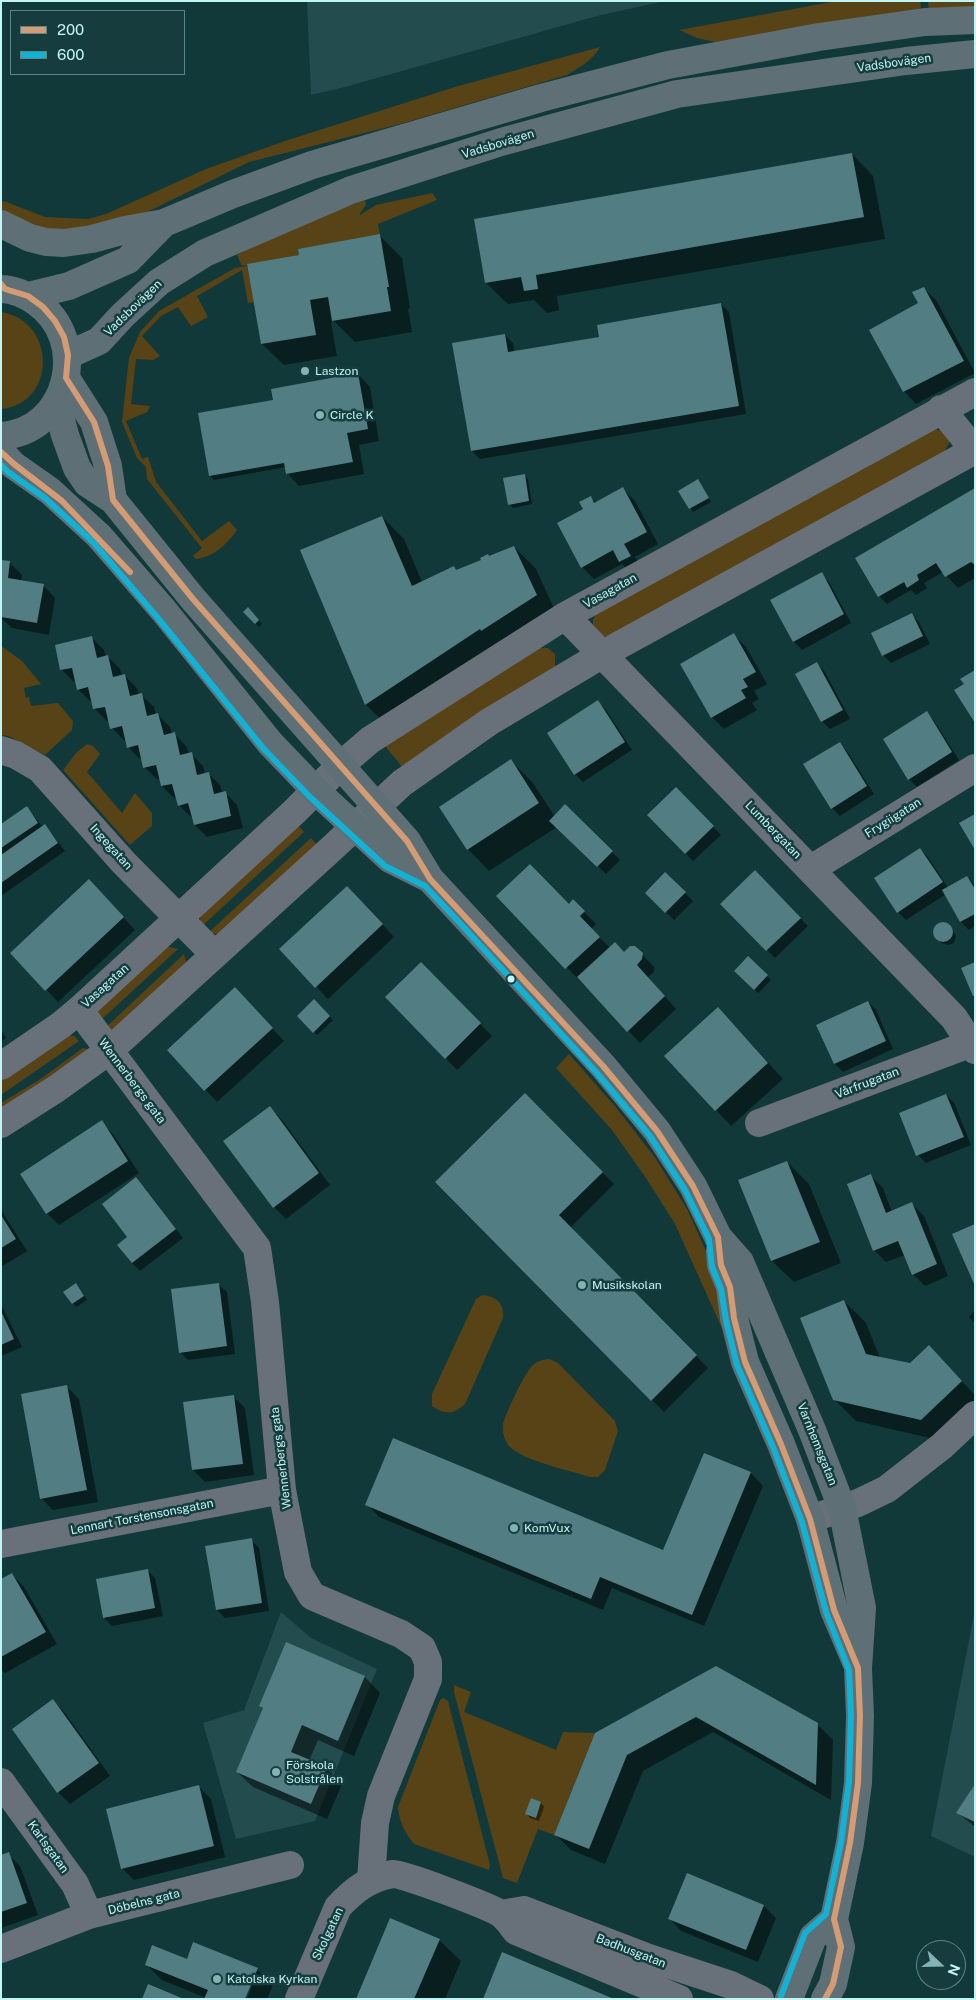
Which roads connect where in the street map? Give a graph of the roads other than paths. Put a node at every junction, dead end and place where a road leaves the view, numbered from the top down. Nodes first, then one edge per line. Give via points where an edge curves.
1 (975, 20) edge
2 (975, 54) edge
3 (164, 223) junction
4 (1, 224) edge
5 (9, 289) edge
6 (63, 378) junction
7 (975, 392) edge
8 (941, 409) junction
9 (1, 436) edge
10 (974, 450) edge
11 (1, 452) edge
12 (565, 616) junction
13 (603, 654) junction
14 (1, 750) edge
15 (341, 765) junction
16 (975, 768) edge
17 (316, 790) junction
18 (376, 806) junction
19 (355, 826) junction
20 (811, 869) junction
21 (430, 879) junction
22 (180, 918) junction
23 (214, 954) junction
24 (79, 1010) junction
25 (974, 1045) edge
26 (110, 1050) junction
27 (1, 1066) edge
28 (759, 1123) dead end
29 (1, 1124) edge
30 (718, 1237) junction
31 (975, 1415) edge
32 (282, 1490) junction
33 (842, 1508) junction
34 (810, 1519) junction
35 (1, 1544) edge
36 (858, 1668) junction
37 (1, 1782) edge
38 (290, 1866) dead end
39 (371, 1880) junction
40 (501, 1914) junction
41 (89, 1915) junction
42 (834, 1918) junction
43 (1, 1949) edge
44 (299, 1999) edge
45 (679, 1999) edge
46 (760, 1999) edge
47 (789, 1999) edge
48 (825, 1999) edge

1 - 3 main road via 925,22 819,37 668,65 541,98 312,165
2 - 6 main road, Vadsbovägen via 677,94 501,142 359,188 205,253 159,282
3 - 4 main road via 64,243 30,238
3 - 5 main road via 128,260 68,286
5 - 6 main road, Varnhemsgatan via 43,307 55,320 64,337
6 - 9 main road via 43,418 27,429
6 - 15 main road, Varnhemsgatan via 94,422 108,466 113,500 194,599
7 - 8 street, Vasagatan
8 - 10 street
8 - 12 street, Vasagatan
10 - 13 street
11 - 17 main road, Varnhemsgatan via 100,536 270,743
12 - 13 street, Lumbergatan
12 - 15 street, Vasagatan via 370,740
13 - 18 street via 490,722 402,783
13 - 20 street, Lumbergatan
14 - 22 street, Ingegatan via 40,769 124,863
15 - 17 street, Vasagatan
15 - 18 main road, Varnhemsgatan
16 - 20 street, Frygiigatan
17 - 19 main road, Varnhemsgatan
17 - 22 street, Vasagatan
18 - 19 street
18 - 21 main road, Varnhemsgatan via 407,841
19 - 21 main road, Varnhemsgatan via 390,859
19 - 23 street
20 - 25 street, Lumbergatan via 954,1018
21 - 30 main road, Varnhemsgatan via 603,1066 657,1131 693,1186
22 - 23 street, Ingegatan
22 - 24 street, Vasagatan
23 - 26 street
24 - 26 street, Wennerbergs gata
24 - 27 street, Vasagatan
25 - 28 street, Vårfrugatan
26 - 29 street
26 - 32 street, Wennerbergs gata via 257,1248 266,1302
30 - 33 main road, Varnhemsgatan via 740,1262
30 - 34 main road, Varnhemsgatan via 721,1265 730,1287 734,1318 746,1362
31 - 33 street via 887,1489
32 - 35 street, Lennart Torstensonsgatan
32 - 39 street, Wennerbergs gata via 298,1572 312,1596 401,1634 422,1648 428,1662 428,1679 381,1796 375,1823
33 - 34 street
33 - 36 main road, Varnhemsgatan via 862,1608
34 - 36 main road, Varnhemsgatan via 834,1610
36 - 42 main road, Varnhemsgatan via 858,1783 850,1843
37 - 41 street, Karlsgatan via 75,1884
38 - 41 street, Döbelns gata
39 - 40 street, Badhusgatan via 395,1874
39 - 44 street, Skolgatan via 338,1907
40 - 45 street, Badhusgatan via 516,1931
40 - 46 street, Badhusgatan via 524,1910 649,1958 731,1985
41 - 43 street, Döbelns gata
42 - 47 main road via 813,1937
42 - 48 main road, Varnhemsgatan via 841,1948

